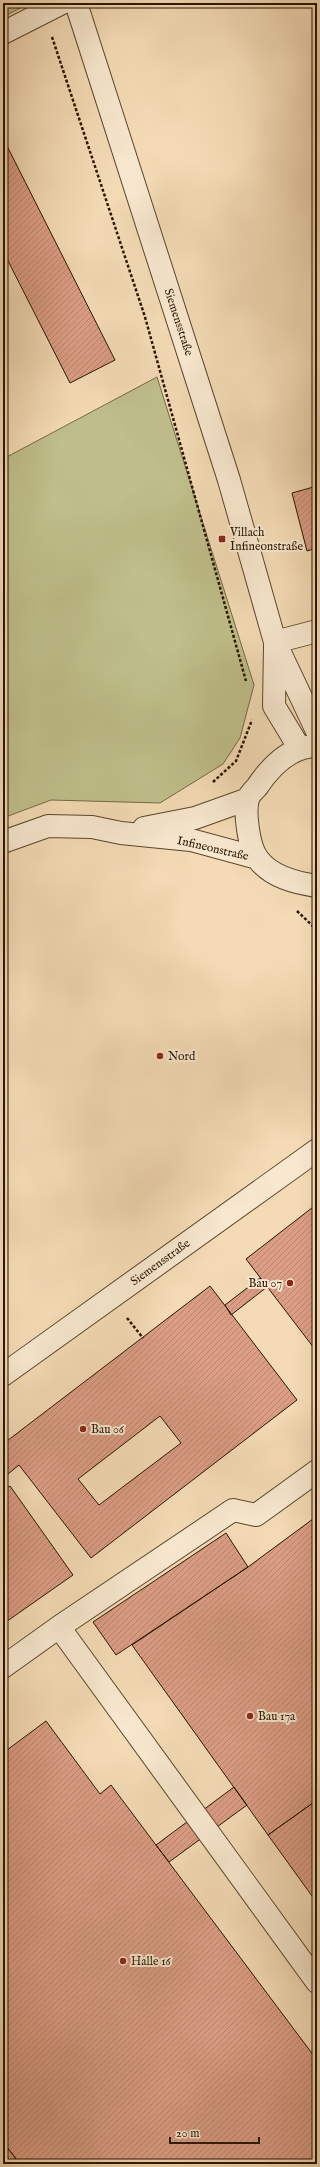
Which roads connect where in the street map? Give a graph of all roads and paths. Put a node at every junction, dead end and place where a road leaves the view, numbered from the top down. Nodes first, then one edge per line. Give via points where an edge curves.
1 (76, 3) edge
2 (53, 7) edge
3 (3, 33) edge
4 (317, 631) edge
5 (275, 642) junction
6 (246, 682) dead end
7 (255, 712) dead end
8 (317, 731) edge
9 (308, 747) edge
10 (207, 787) dead end
11 (248, 799) junction
12 (121, 833) junction
13 (3, 842) edge
14 (257, 858) junction
15 (317, 886) edge
16 (317, 1150) edge
17 (126, 1317) dead end
18 (143, 1338) dead end
19 (3, 1375) edge
20 (317, 1471) edge
21 (59, 1627) junction
22 (3, 1667) edge
23 (317, 1982) edge

1 - 5 street, Siemensstraße via 229,480
2 - 3 street
2 - 6 path via 146,317
4 - 5 street
5 - 8 street, Siemensstraße
5 - 9 street, Siemensstraße via 274,706
7 - 10 path via 236,761
9 - 11 street, Siemensstraße via 279,760
11 - 12 street, Infineonstraße via 195,818
11 - 14 street via 248,832
12 - 13 street, Infineonstraße via 92,828 48,826
12 - 14 street, Infineonstraße via 191,840
14 - 15 street via 272,872 295,882
16 - 19 street, Siemensstraße
17 - 18 path
20 - 21 street via 256,1516 233,1510
21 - 22 street
21 - 23 street

